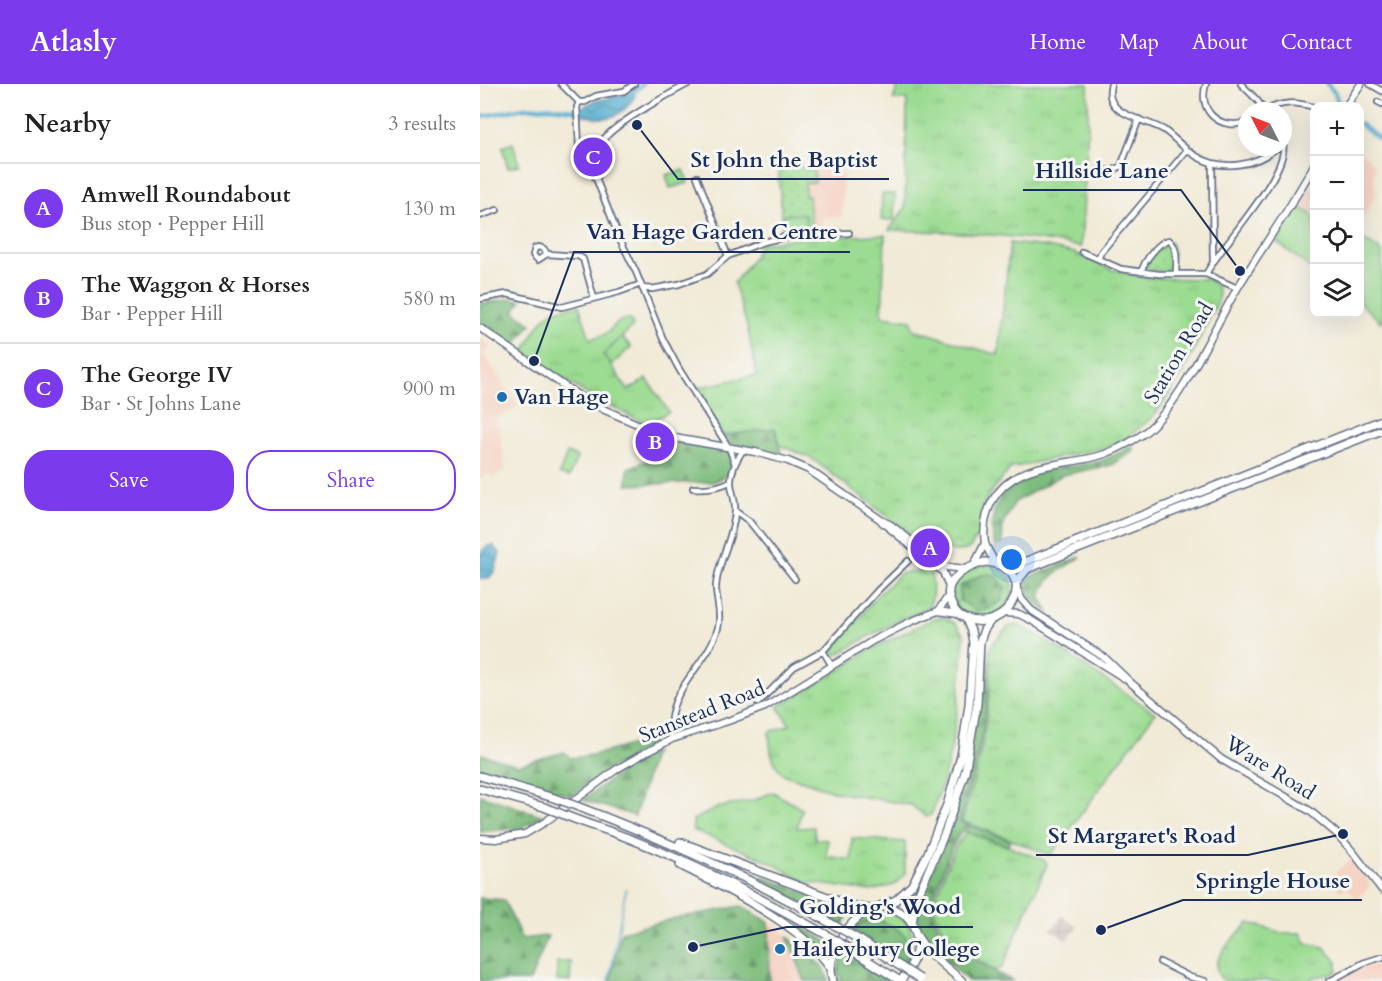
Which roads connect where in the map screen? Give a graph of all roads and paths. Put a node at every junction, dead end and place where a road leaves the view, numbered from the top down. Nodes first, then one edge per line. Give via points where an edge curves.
1 (561, 84) edge
2 (634, 84) edge
3 (688, 84) edge
4 (1111, 84) edge
5 (1206, 84) edge
6 (1241, 84) edge
7 (1361, 84) edge
8 (1370, 84) edge
9 (1382, 91) edge
10 (1258, 102) edge
11 (1349, 102) edge
12 (1292, 103) edge
13 (578, 104) junction
14 (1310, 106) edge
15 (1139, 119) junction
16 (1238, 123) edge
17 (1187, 150) junction
18 (1265, 156) edge
19 (1272, 156) edge
20 (1282, 156) edge
21 (1212, 163) junction
22 (1279, 163) junction
23 (1099, 170) dead end
24 (1310, 171) edge
25 (697, 177) dead end
26 (597, 181) junction
27 (497, 210) dead end
28 (480, 216) edge
29 (849, 233) dead end
30 (1212, 245) junction
31 (1223, 249) junction
32 (1082, 252) dead end
33 (547, 254) dead end
34 (728, 256) junction
35 (1098, 259) junction
36 (1213, 263) junction
37 (1141, 272) junction
38 (1176, 274) junction
39 (1206, 274) junction
40 (642, 286) junction
41 (1237, 288) junction
42 (652, 289) junction
43 (646, 296) junction
44 (594, 298) junction
45 (480, 299) edge
46 (480, 328) edge
47 (1382, 420) edge
48 (1382, 430) edge
49 (729, 448) junction
50 (743, 450) junction
51 (735, 464) junction
52 (731, 481) junction
53 (693, 488) dead end
54 (735, 511) junction
55 (880, 520) junction
56 (985, 543) junction
57 (908, 561) dead end
58 (998, 564) junction
59 (974, 565) junction
60 (966, 569) junction
61 (795, 579) dead end
62 (1016, 586) junction
63 (949, 591) junction
64 (938, 611) junction
65 (1005, 613) junction
66 (958, 614) junction
67 (966, 619) junction
68 (991, 620) junction
69 (823, 651) junction
70 (832, 666) junction
71 (1131, 683) junction
72 (758, 703) dead end
73 (672, 739) junction
74 (480, 776) edge
75 (480, 789) edge
76 (638, 829) junction
77 (480, 838) edge
78 (632, 840) junction
79 (1380, 881) edge
80 (1382, 890) edge
81 (878, 907) junction
82 (869, 909) junction
83 (912, 924) junction
84 (917, 936) junction
85 (1382, 957) edge
86 (1160, 962) dead end
87 (830, 967) junction
88 (921, 980) edge
89 (833, 981) edge
90 (900, 981) edge
91 (962, 981) edge
92 (1205, 981) edge
93 (1330, 981) edge

1 - 13 street
2 - 13 street via 624,91
3 - 26 street via 603,140
4 - 15 street via 1110,97 1115,108
5 - 16 street via 1204,103 1214,118 1226,124
6 - 10 street
7 - 11 main road
8 - 9 street
12 - 14 street
13 - 26 street via 579,147
15 - 17 street via 1162,129
15 - 23 street via 1121,166 1112,171
17 - 21 street
17 - 35 street
18 - 21 street via 1239,165
19 - 22 street
20 - 22 street
21 - 30 street
22 - 31 street
24 - 41 main road, Station Road
25 - 34 street
26 - 40 street
27 - 28 street
29 - 34 street via 785,237
30 - 31 street
30 - 36 street
31 - 36 street
32 - 35 street
33 - 44 street via 583,259
34 - 42 street via 707,274
35 - 37 street
36 - 39 street
37 - 38 street
37 - 38 street via 1162,242 1169,240 1176,249
38 - 39 street
39 - 41 street
40 - 42 street
40 - 43 street
40 - 44 street
41 - 56 main road, Station Road via 1186,380 1156,423 1111,452 1026,471 1011,478 992,501
42 - 43 street
43 - 49 street via 669,351
44 - 45 street via 562,307 507,294
46 - 49 main road via 605,410 668,435
47 - 58 highway via 1027,561
48 - 62 highway via 1027,569
49 - 50 main road
49 - 51 street
50 - 51 street
50 - 55 main road via 799,465
51 - 52 street
52 - 53 street via 712,488
52 - 54 street
54 - 61 street via 749,521
54 - 73 street via 717,581 717,630 673,705
55 - 60 main road via 947,567
55 - 63 main road via 943,572
56 - 58 main road
56 - 59 main road, Station Road
57 - 69 street
58 - 59 highway
58 - 62 highway via 1009,570
59 - 60 highway
60 - 63 highway via 958,574
62 - 65 highway
62 - 71 main road, Ware Road via 1031,610 1092,648
63 - 64 main road
63 - 66 highway via 950,602
64 - 66 main road
64 - 70 main road, Stanstead Road via 894,630
65 - 68 highway
65 - 71 main road, Ware Road via 1031,620
66 - 67 highway
67 - 68 highway
67 - 81 highway via 972,642 969,705 951,792 912,885 896,900
68 - 83 highway via 981,637 965,772 946,830 915,902
69 - 70 street
69 - 72 street via 794,667
70 - 73 main road, Stanstead Road via 755,711
71 - 79 main road, Ware Road via 1221,759 1310,811
73 - 77 main road, Stanstead Road via 624,765 525,834
74 - 76 highway, bridge
75 - 78 highway, bridge via 544,807
76 - 82 highway
76 - 88 highway, bridge via 753,880 860,940
78 - 87 highway via 769,914 812,945
78 - 90 highway, bridge via 742,889
79 - 80 main road, Ware Road
81 - 82 highway
81 - 83 highway via 896,909
82 - 87 highway via 848,927
83 - 84 highway
84 - 90 highway via 916,954
84 - 91 highway via 927,951
85 - 93 street
86 - 92 street
87 - 89 highway

